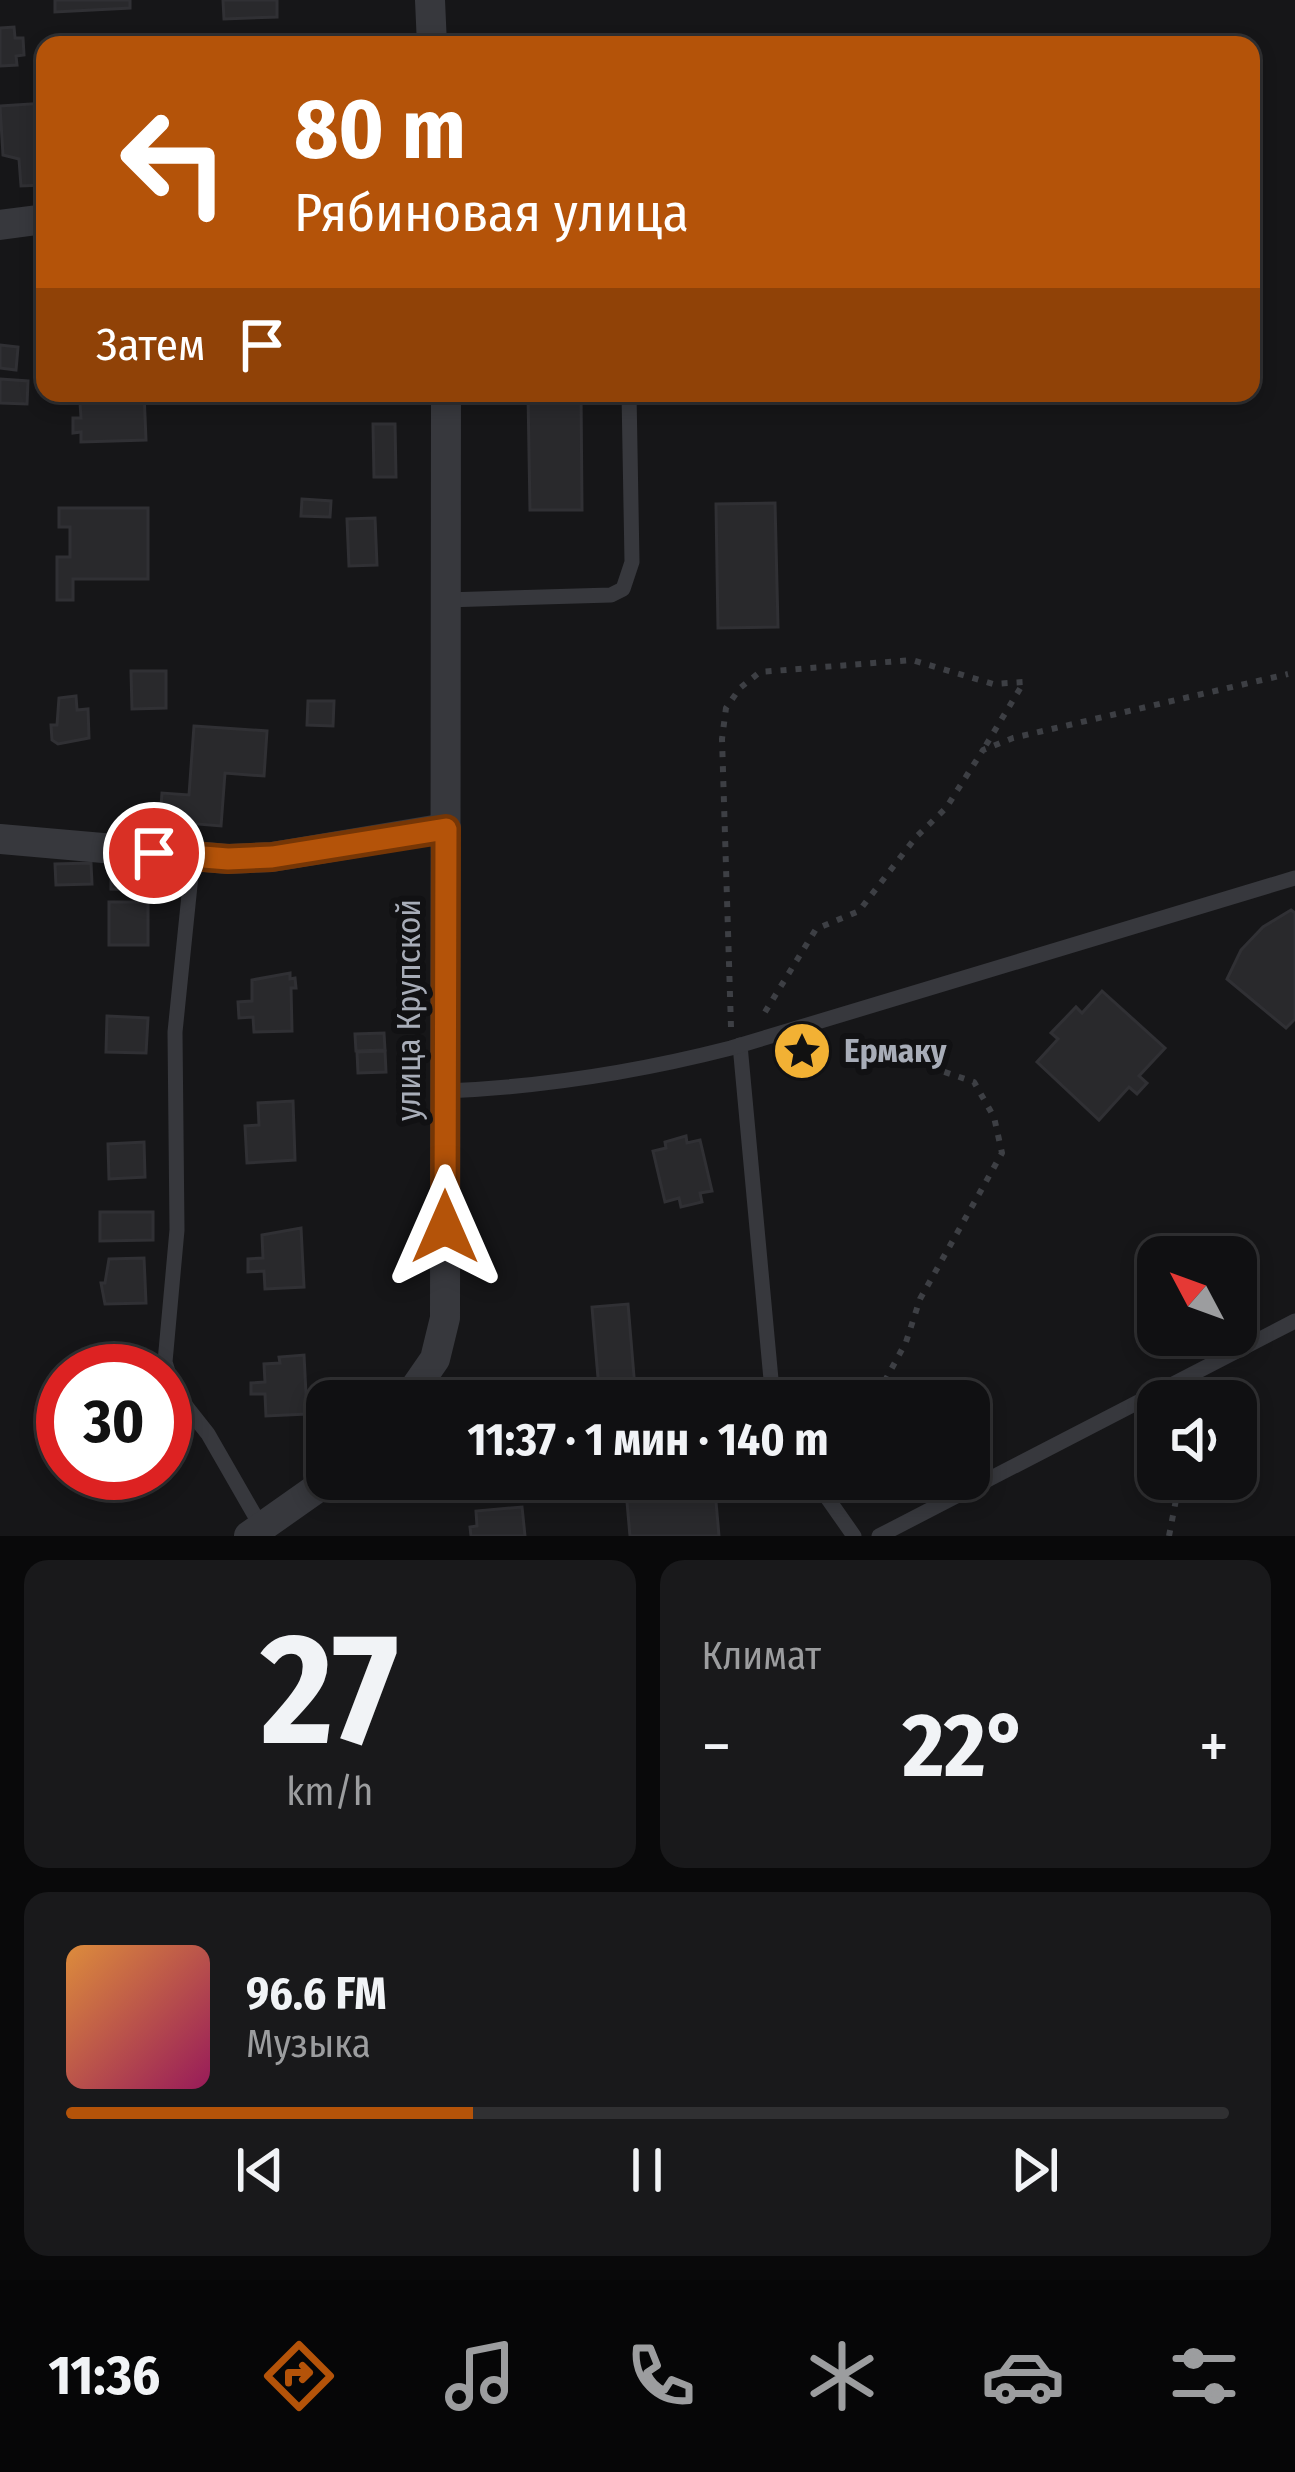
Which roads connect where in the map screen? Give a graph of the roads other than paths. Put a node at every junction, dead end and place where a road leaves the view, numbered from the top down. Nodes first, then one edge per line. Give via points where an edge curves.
1 (430, 0) edge
2 (432, 36) edge
3 (36, 220) edge
4 (0, 225) edge
5 (446, 402) edge
6 (629, 402) edge
7 (446, 600) junction
8 (446, 829) junction
9 (0, 839) edge
10 (193, 856) junction
11 (1295, 878) edge
12 (741, 1045) junction
13 (445, 1091) junction
14 (1295, 1321) edge
15 (421, 1380) edge
16 (771, 1380) edge
17 (306, 1496) edge
18 (829, 1500) edge
19 (255, 1532) edge
20 (854, 1536) edge
21 (879, 1536) edge

1 - 2 street
3 - 4 street
5 - 7 street, улица Крупской
6 - 7 lane via 632,562 623,589
7 - 8 street, улица Крупской
8 - 10 street via 272,857
8 - 13 street, улица Крупской
9 - 10 street
10 - 19 lane via 175,1032 179,1183 165,1362
11 - 12 lane
12 - 13 lane via 645,1070
12 - 16 lane
13 - 15 street, улица Крупской via 442,1341
14 - 21 lane
17 - 19 street
18 - 20 lane

